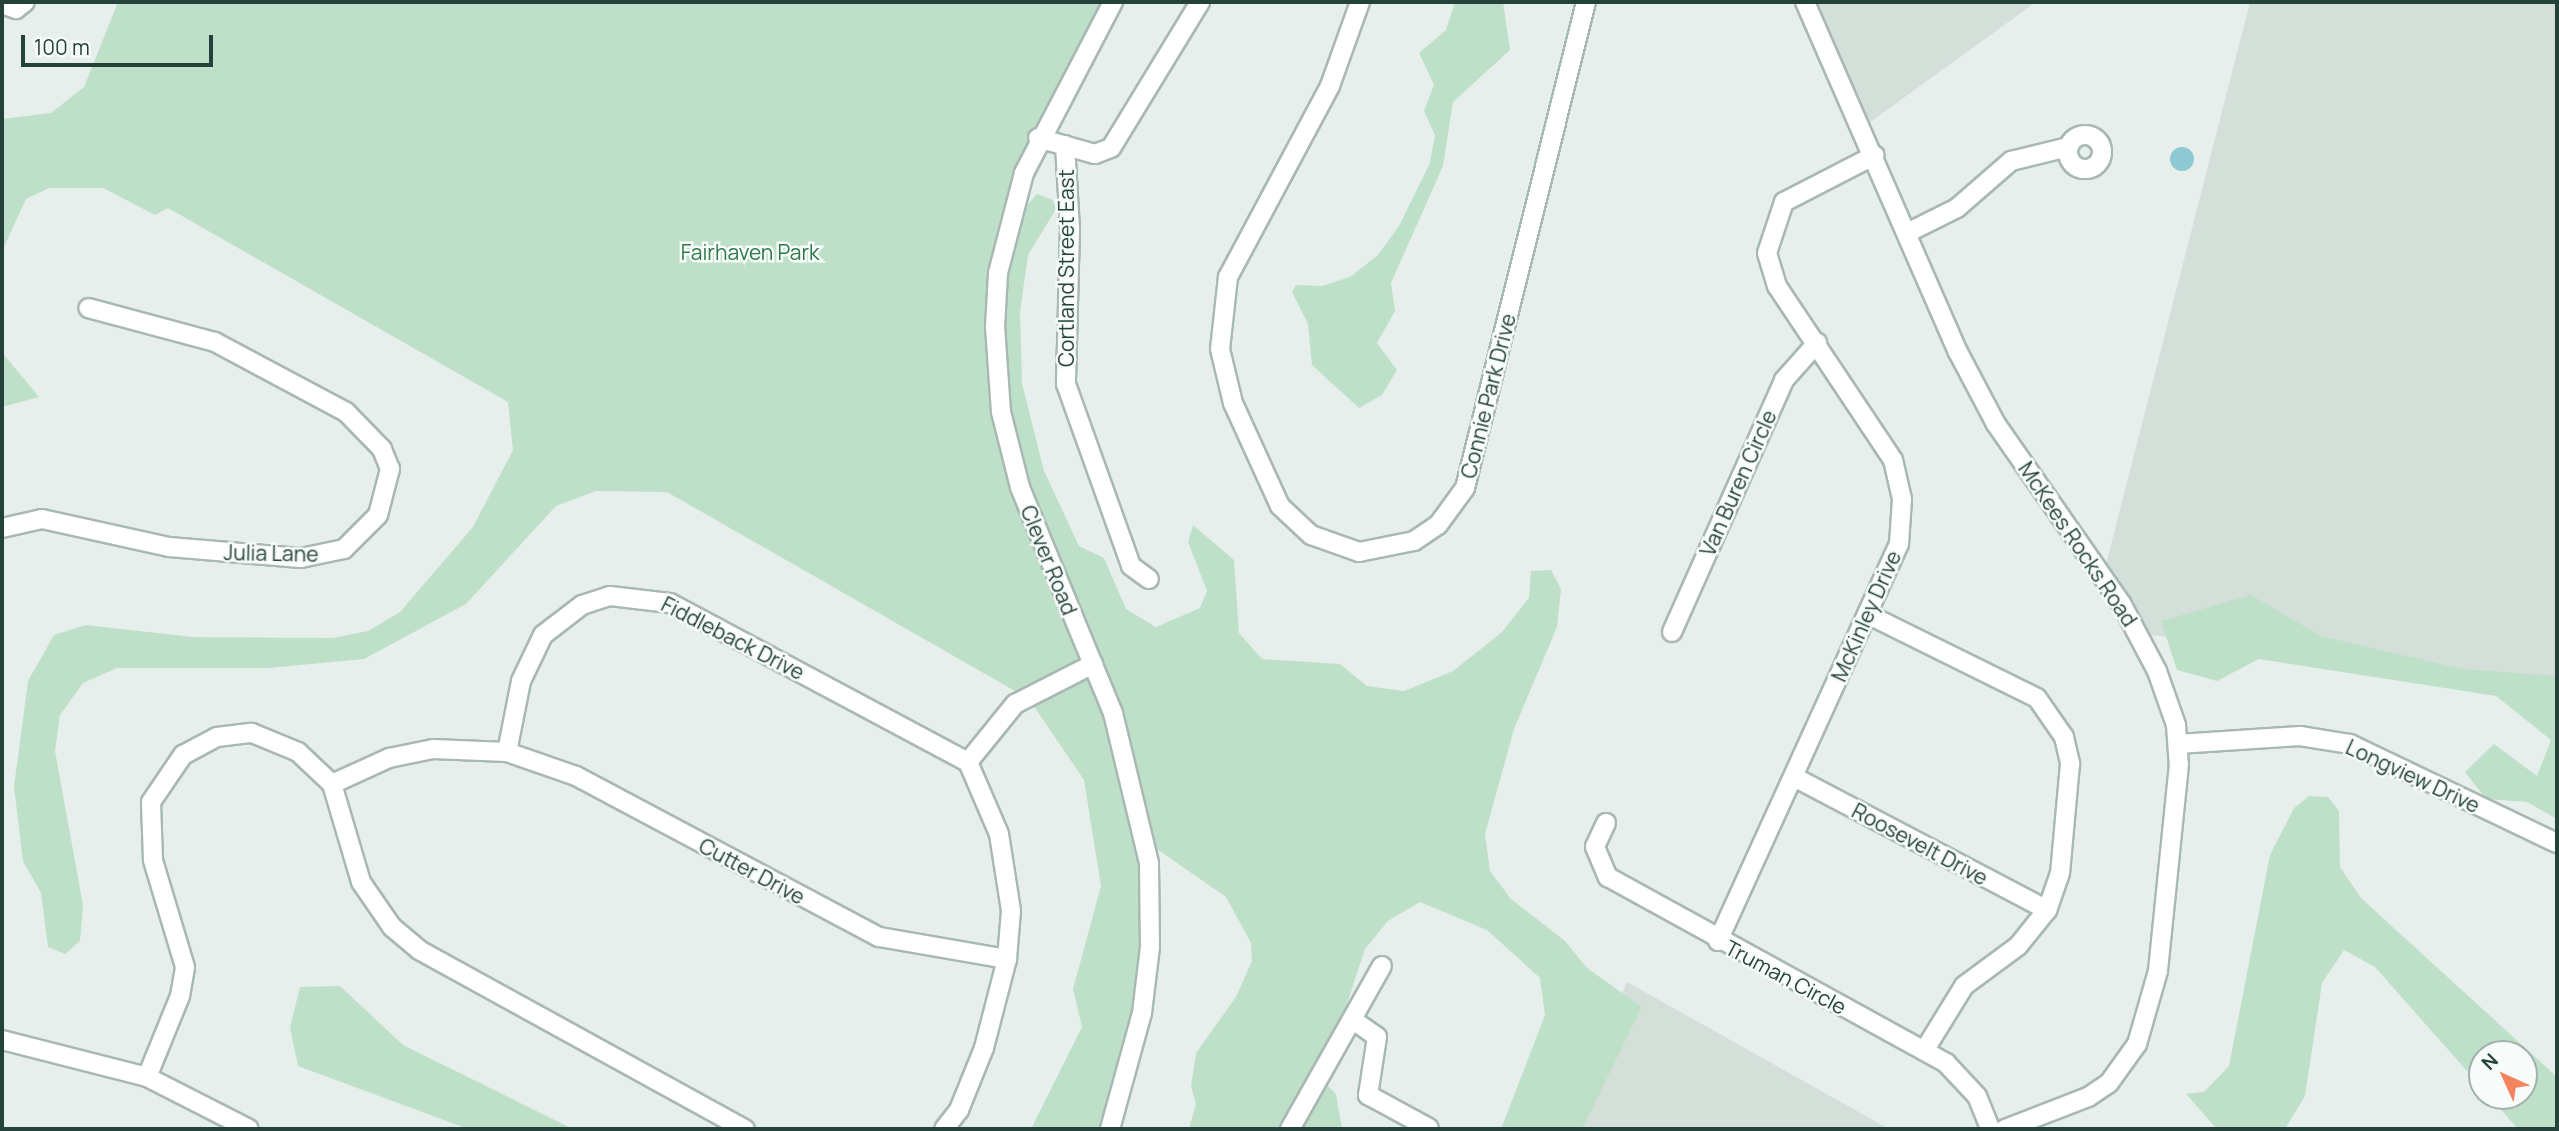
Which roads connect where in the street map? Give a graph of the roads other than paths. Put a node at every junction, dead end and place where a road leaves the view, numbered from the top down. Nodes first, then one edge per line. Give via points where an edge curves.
1 (25, 2) edge
2 (1114, 2) edge
3 (1200, 2) edge
4 (1360, 2) edge
5 (1586, 2) edge
6 (1805, 2) edge
7 (2, 4) edge
8 (1038, 138) junction
9 (1065, 145) junction
10 (2068, 147) dead end
11 (1875, 155) junction
12 (1907, 233) junction
13 (88, 308) dead end
14 (1817, 343) junction
15 (2, 528) edge
16 (1149, 579) dead end
17 (1869, 615) junction
18 (1672, 632) dead end
19 (1093, 664) junction
20 (2178, 744) junction
21 (507, 752) junction
22 (968, 762) junction
23 (1794, 777) junction
24 (332, 784) junction
25 (1606, 824) dead end
26 (2557, 843) edge
27 (2047, 910) junction
28 (1718, 940) junction
29 (1007, 960) junction
30 (1382, 965) dead end
31 (1353, 1020) junction
32 (2, 1040) edge
33 (1924, 1051) junction
34 (147, 1077) junction
35 (1429, 1128) edge
36 (249, 1129) edge
37 (745, 1129) edge
38 (944, 1129) edge
39 (1110, 1129) edge
40 (1290, 1129) edge
41 (1990, 1129) edge
42 (2005, 1129) edge

1 - 7 street via 16,9
2 - 8 street, Clever Road
3 - 9 street via 1111,148 1095,154
4 - 5 street, Connie Park Drive via 1330,86 1228,277 1220,349 1233,403 1280,506 1311,535 1359,552 1413,541 1438,525 1465,488
6 - 11 street, McKees Rocks Road
8 - 9 street
8 - 19 street, Clever Road via 998,273 995,327 1001,412 1033,527
9 - 16 street, Cortland Street East via 1070,228 1066,384 1131,566
10 - 12 street via 2011,161 1957,208
11 - 12 street, McKees Rocks Road
11 - 14 street, McKinley Drive via 1800,188 1784,202 1768,236 1774,279
12 - 20 street, McKees Rocks Road via 1996,424 2138,633 2171,707
13 - 15 street, Julia Lane via 176,326 346,412 382,449 390,469 378,515 344,549 300,558 169,547 42,519
14 - 17 street, McKinley Drive via 1883,438 1899,479 1899,544
14 - 18 street, Van Buren Circle via 1784,380
17 - 23 street, McKinley Drive
17 - 27 street via 2017,684 2052,715 2070,764 2060,873
19 - 22 street via 1015,704
19 - 39 street, Clever Road via 1141,811 1151,903 1142,1013
20 - 26 street, Longview Drive via 2300,736 2350,744
20 - 42 street, McKees Rocks Road via 2158,971 2137,1044 2109,1083 2088,1097
21 - 22 street, Fiddleback Drive via 521,681 543,635 582,605 642,595 694,615
21 - 24 street via 433,749 389,758
21 - 29 street, Cutter Drive via 576,776 879,937
22 - 29 street via 1007,870
23 - 27 street, Roosevelt Drive
23 - 28 street, McKinley Drive
24 - 34 street via 298,752 252,733 199,745 159,784 148,839 185,967 180,996
24 - 37 street via 361,882 392,927 419,950
25 - 28 street, Truman Circle via 1595,847 1608,877
27 - 33 street via 2018,946 1964,986
28 - 33 street, Truman Circle
29 - 38 street via 971,1085
30 - 31 street
31 - 35 street via 1377,1037 1368,1095
31 - 40 street
32 - 34 street
33 - 41 street, Truman Circle via 1965,1081
34 - 36 street

